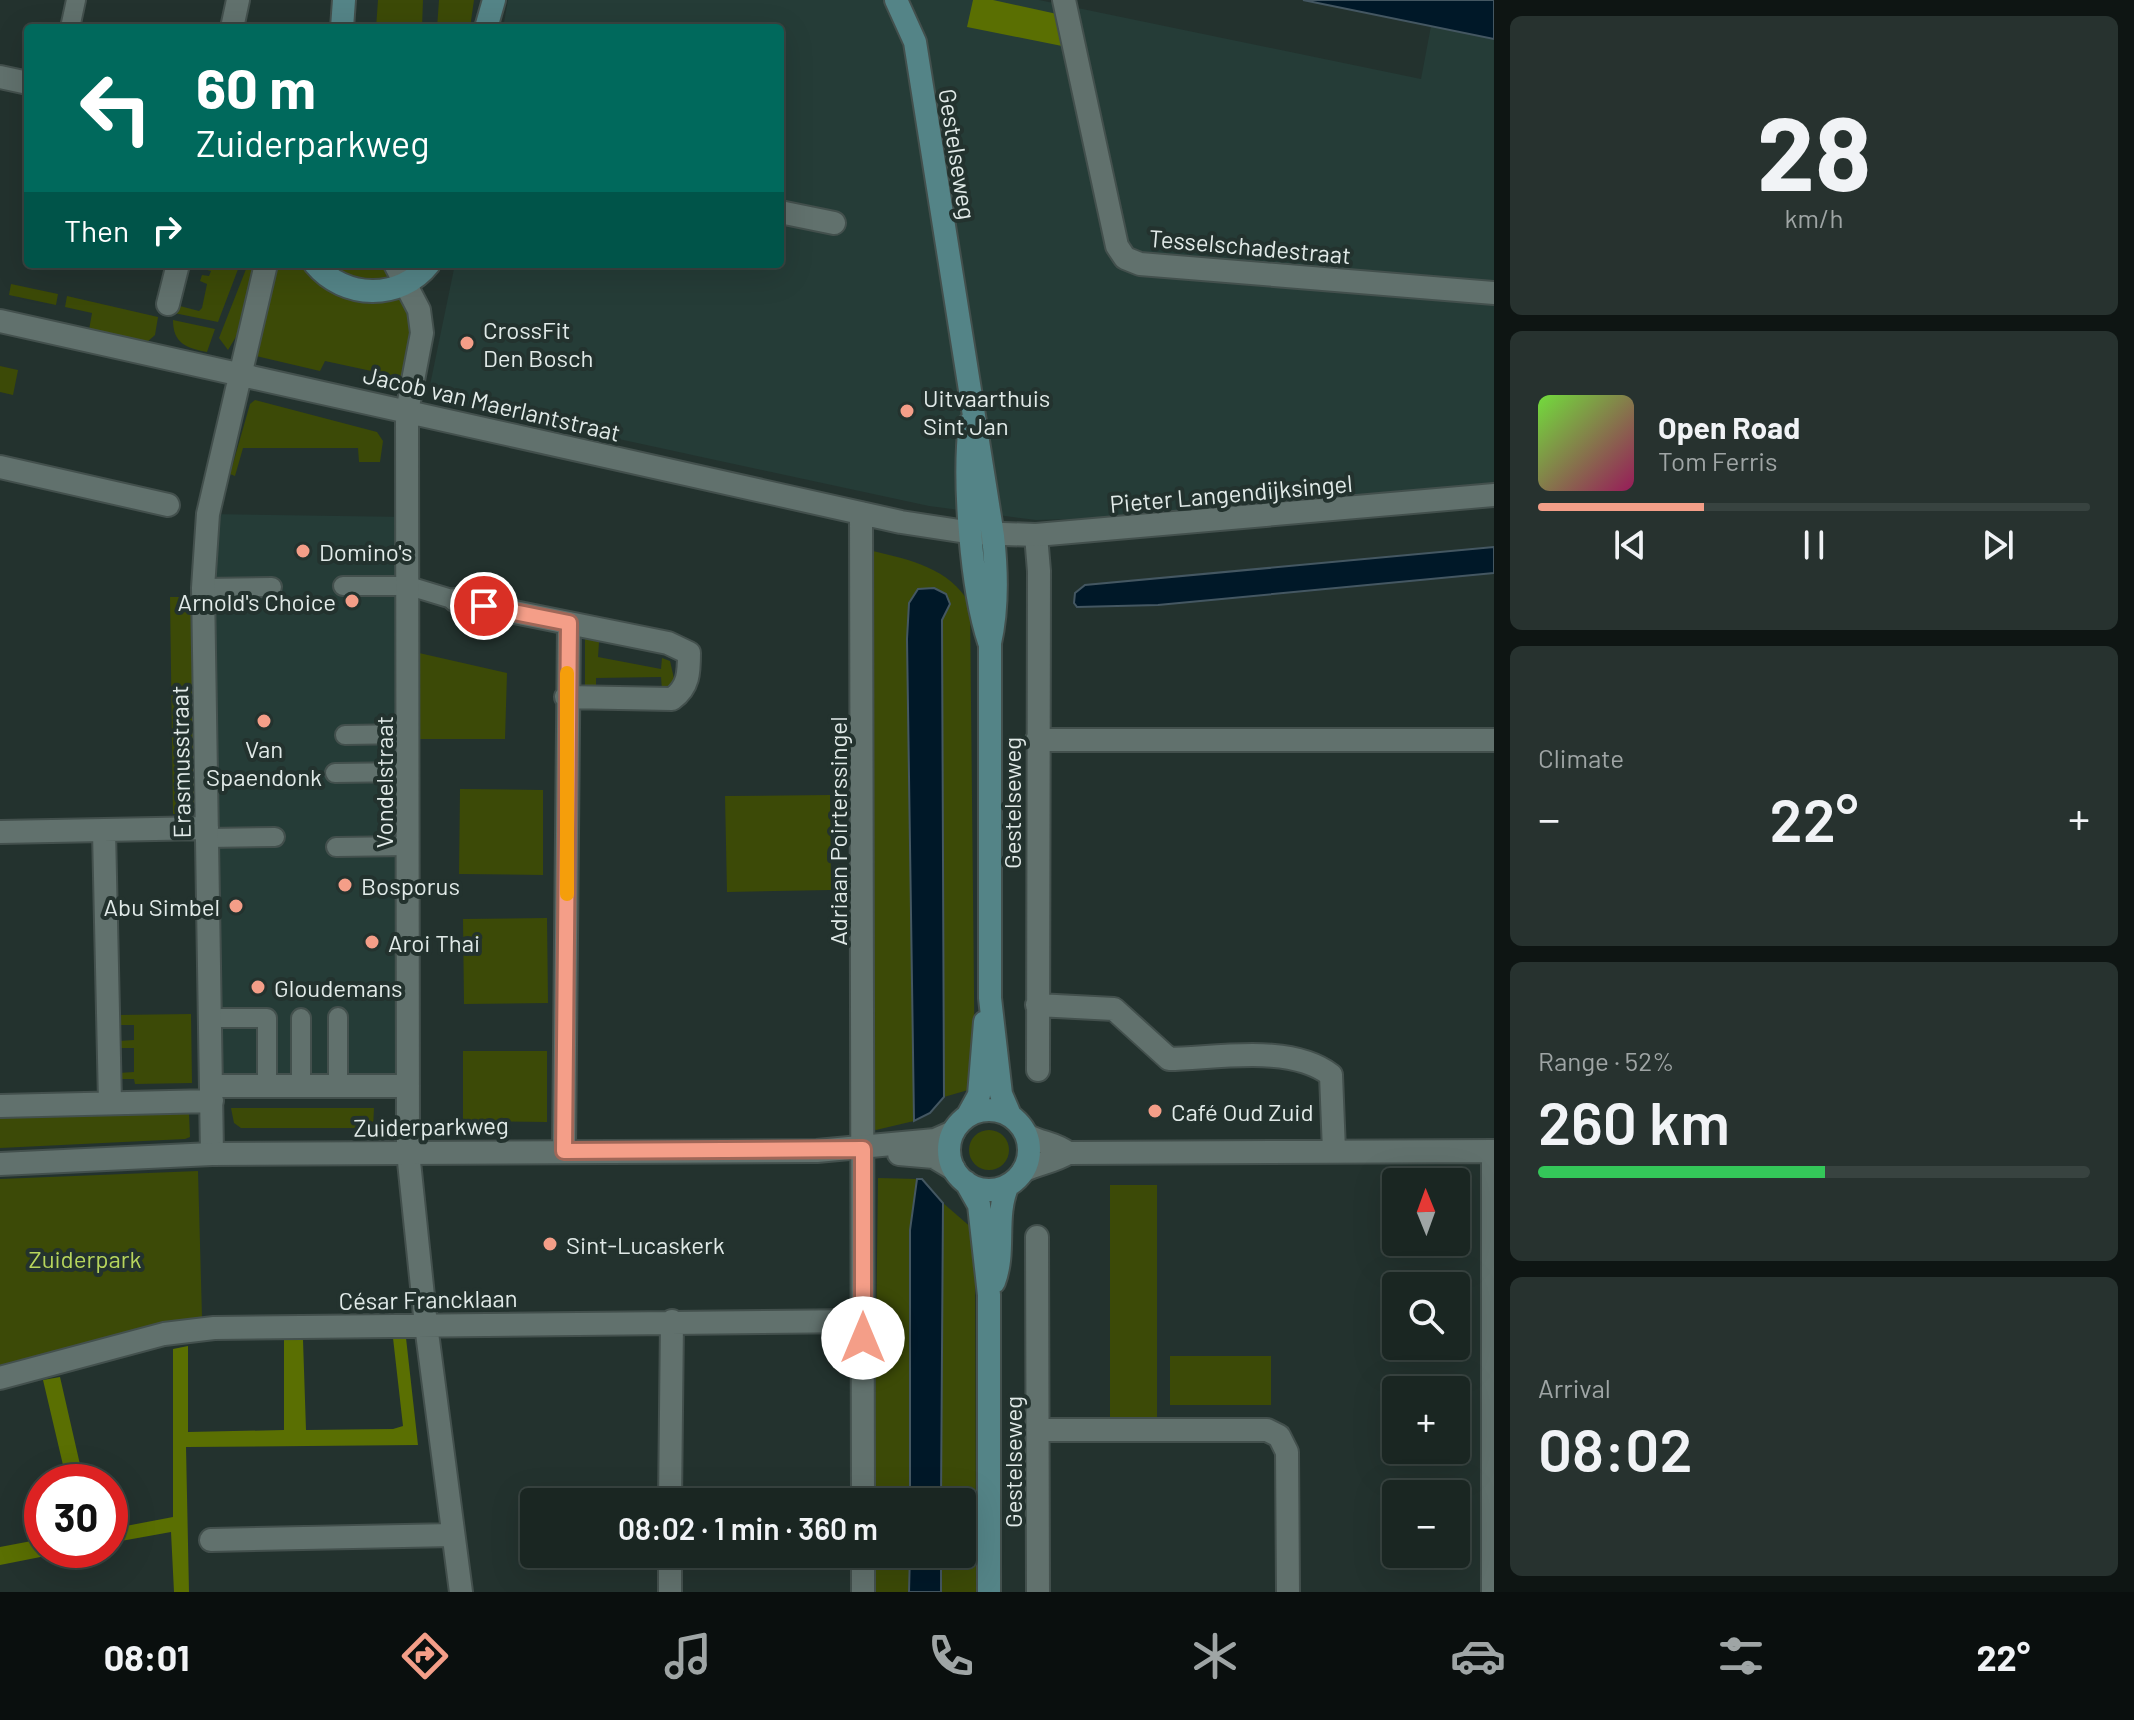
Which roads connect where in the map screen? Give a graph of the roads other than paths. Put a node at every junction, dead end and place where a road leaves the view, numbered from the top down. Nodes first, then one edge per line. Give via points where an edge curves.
1 (76, 0) edge
2 (238, 0) edge
3 (344, 0) edge
4 (481, 0) edge
5 (494, 0) edge
6 (896, 0) edge
7 (1064, 0) edge
8 (71, 24) edge
9 (233, 24) edge
10 (342, 24) edge
11 (479, 24) edge
12 (487, 24) edge
13 (0, 77) edge
14 (24, 82) edge
15 (784, 213) edge
16 (834, 223) dead end
17 (177, 268) edge
18 (265, 268) edge
19 (320, 268) edge
20 (400, 274) edge
21 (1494, 293) edge
22 (168, 304) dead end
23 (0, 321) edge
24 (238, 372) junction
25 (407, 412) junction
26 (0, 467) edge
27 (1494, 495) edge
28 (168, 505) dead end
29 (861, 513) junction
30 (983, 535) junction
31 (1036, 535) junction
32 (343, 586) dead end
33 (409, 586) junction
34 (272, 587) dead end
35 (203, 588) junction
36 (455, 600) joint
37 (569, 623) junction
38 (566, 697) junction
39 (409, 734) junction
40 (345, 735) dead end
41 (1037, 740) junction
42 (1494, 740) edge
43 (409, 772) junction
44 (335, 773) dead end
45 (104, 831) junction
46 (0, 832) edge
47 (207, 833) junction
48 (275, 837) dead end
49 (409, 846) junction
50 (336, 847) dead end
51 (990, 998) junction
52 (1037, 1005) junction
53 (338, 1017) dead end
54 (211, 1018) junction
55 (301, 1018) dead end
56 (1038, 1070) dead end
57 (267, 1086) junction
58 (301, 1086) junction
59 (338, 1086) junction
60 (408, 1086) junction
61 (212, 1094) junction
62 (110, 1103) junction
63 (0, 1106) edge
64 (1010, 1115) junction
65 (961, 1124) junction
66 (1027, 1135) junction
67 (863, 1149) junction
68 (564, 1151) junction
69 (1334, 1151) junction
70 (408, 1152) junction
71 (1494, 1152) edge
72 (1068, 1153) junction
73 (212, 1154) junction
74 (0, 1164) edge
75 (960, 1175) junction
76 (1016, 1178) junction
77 (1037, 1237) dead end
78 (989, 1295) junction
79 (672, 1321) junction
80 (863, 1321) junction
81 (426, 1325) junction
82 (1492, 1337) edge
83 (0, 1378) edge
84 (1493, 1425) edge
85 (1038, 1430) junction
86 (670, 1488) edge
87 (863, 1488) edge
88 (453, 1535) junction
89 (211, 1540) dead end
90 (670, 1568) edge
91 (863, 1568) edge
92 (461, 1592) edge
93 (670, 1592) edge
94 (863, 1592) edge
95 (989, 1592) edge
96 (1038, 1592) edge
97 (1288, 1592) edge
98 (1493, 1592) edge

1 - 8 street
2 - 9 street
3 - 10 main road
4 - 11 main road
5 - 12 main road
6 - 30 main road, Gestelseweg via 915,42 971,414 982,449
7 - 21 street, Tesselschadestraat via 1117,246 1125,258 1140,264
13 - 14 street
15 - 16 street
17 - 22 street
18 - 24 street, Erasmusstraat
19 - 20 main road via 339,285 360,291 379,291
20 - 25 street, Vondelstraat via 419,310 422,333
23 - 24 street, Jacob van Maerlantstraat
24 - 25 street, Jacob van Maerlantstraat
24 - 35 street, Erasmusstraat via 208,514
25 - 29 street, Jacob van Maerlantstraat
25 - 33 street, Vondelstraat
26 - 28 street
27 - 31 street, Pieter Langendijksingel
29 - 30 street, Jacob van Maerlantstraat
29 - 67 street, Adriaan Poirterssingel
30 - 31 street, Pieter Langendijksingel
30 - 51 main road, Gestelseweg via 996,617 990,643
31 - 41 street, Gestelseweg
32 - 33 street
33 - 36 street
33 - 39 street, Vondelstraat
34 - 35 street
35 - 47 street, Erasmusstraat
36 - 37 street
37 - 38 street
37 - 38 street via 668,643 689,653 689,672 683,692 672,699
38 - 68 street
39 - 40 street
39 - 43 street, Vondelstraat
41 - 42 street
41 - 52 street, Gestelseweg
43 - 44 street
43 - 49 street, Vondelstraat
45 - 46 street
45 - 47 street
45 - 62 street
47 - 48 street
47 - 54 street, Erasmusstraat
49 - 50 street
49 - 60 street, Vondelstraat
51 - 64 main road, Gestelseweg via 1001,1094
51 - 65 main road, Gestelseweg via 979,1095
52 - 56 street, Gestelseweg
52 - 69 street via 1114,1009 1169,1059 1294,1057 1316,1064 1331,1075
53 - 59 street
54 - 57 street via 267,1018
54 - 61 street, Erasmusstraat
55 - 58 street
57 - 58 street, Zuiderparkweg
57 - 61 street, Zuiderparkweg
58 - 59 street, Zuiderparkweg
59 - 60 street, Zuiderparkweg
60 - 70 street, Vondelstraat
61 - 62 street, Zuiderparkweg
61 - 73 street, Erasmusstraat
62 - 63 street, Zuiderparkweg
64 - 65 main road via 985,1110
64 - 66 main road
65 - 67 street, Zuiderparkweg via 935,1140
65 - 75 main road via 949,1150
66 - 72 street
66 - 76 main road via 1029,1153
67 - 68 street, Zuiderparkweg
67 - 75 street, Zuiderparkweg via 934,1157
67 - 80 street, Adriaan Poirterssingel
68 - 70 street, Zuiderparkweg
69 - 71 street
69 - 72 street
70 - 73 street, Zuiderparkweg
70 - 81 street, Vondelstraat
71 - 82 street
72 - 76 street via 1037,1163
73 - 74 street, Zuiderparkweg
75 - 76 main road via 991,1189
75 - 78 main road, Gestelseweg via 979,1205
76 - 78 main road, Gestelseweg via 1001,1205 998,1271
77 - 85 street, Gestelseweg
78 - 95 main road, Gestelseweg
79 - 80 street, César Francklaan
79 - 81 street, César Francklaan
79 - 86 street
80 - 87 street, Adriaan Poirterssingel
81 - 83 street, César Francklaan via 214,1328 164,1334
81 - 88 street, Vondelstraat
82 - 84 street
84 - 98 street
85 - 96 street, Gestelseweg
85 - 97 street via 1267,1430 1279,1436 1287,1452
88 - 89 street
88 - 92 street, Vondelstraat
90 - 93 street
91 - 94 street

